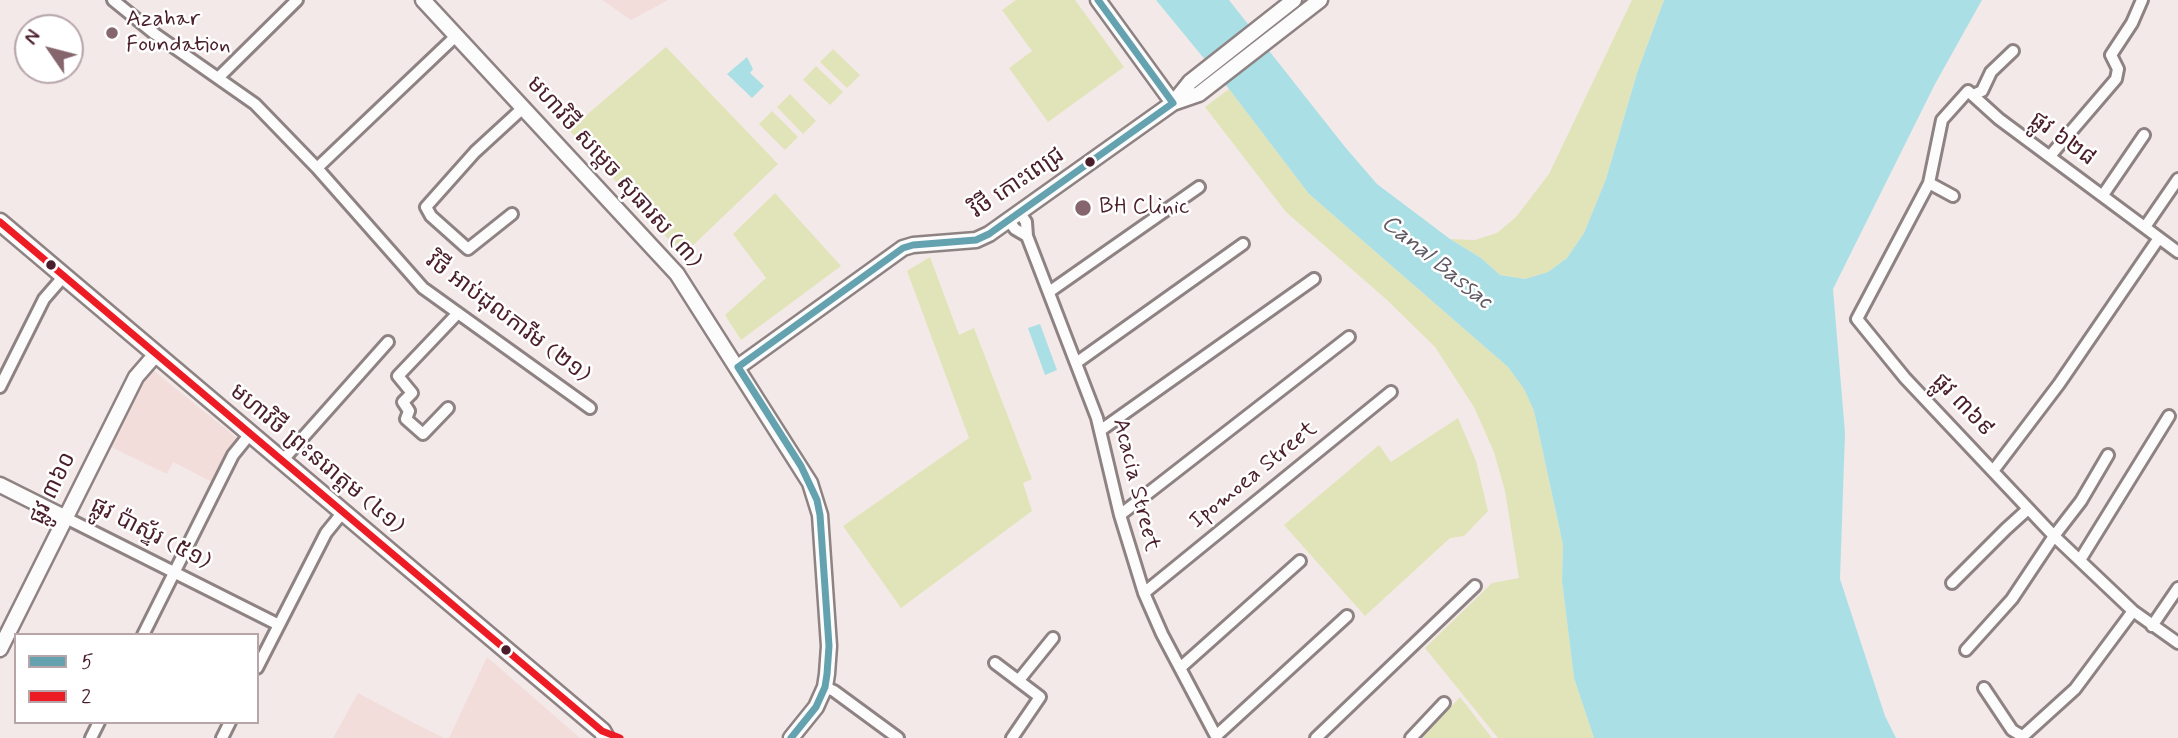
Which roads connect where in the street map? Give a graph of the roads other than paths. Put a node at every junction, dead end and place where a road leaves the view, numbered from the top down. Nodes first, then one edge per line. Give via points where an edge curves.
1 (113, 0) edge
2 (297, 0) edge
3 (423, 0) edge
4 (1098, 0) edge
5 (1294, 0) edge
6 (1320, 0) edge
7 (2142, 0) edge
8 (457, 35) junction
9 (2013, 51) dead end
10 (218, 78) junction
11 (1973, 95) junction
12 (1173, 103) junction
13 (524, 107) junction
14 (2144, 135) dead end
15 (2050, 156) junction
16 (317, 168) junction
17 (2178, 179) edge
18 (1929, 183) junction
19 (1199, 187) dead end
20 (2103, 195) junction
21 (1953, 196) dead end
22 (512, 214) dead end
23 (1015, 217) junction
24 (0, 222) edge
25 (2145, 227) junction
26 (2159, 238) junction
27 (1243, 244) dead end
28 (2178, 252) edge
29 (64, 276) junction
30 (1314, 279) dead end
31 (1049, 292) junction
32 (458, 313) junction
33 (1349, 337) dead end
34 (388, 342) dead end
35 (156, 354) junction
36 (1076, 363) junction
37 (738, 367) junction
38 (0, 387) edge
39 (1391, 392) dead end
40 (448, 408) dead end
41 (590, 408) dead end
42 (2169, 416) dead end
43 (1101, 430) junction
44 (250, 434) junction
45 (2108, 455) dead end
46 (282, 461) junction
47 (1993, 471) junction
48 (0, 485) edge
49 (2028, 509) junction
50 (343, 512) junction
51 (1120, 515) junction
52 (65, 518) junction
53 (2054, 536) junction
54 (2080, 560) junction
55 (1300, 561) dead end
56 (174, 572) junction
57 (1952, 583) dead end
58 (1475, 586) dead end
59 (2178, 588) edge
60 (1144, 593) junction
61 (2133, 611) junction
62 (1347, 616) dead end
63 (279, 625) junction
64 (2152, 626) junction
65 (144, 633) edge
66 (1054, 638) dead end
67 (2178, 643) edge
68 (0, 649) edge
69 (1966, 650) dead end
70 (995, 663) dead end
71 (259, 664) edge
72 (1180, 668) junction
73 (1019, 680) junction
74 (825, 687) junction
75 (1984, 688) dead end
76 (1444, 703) dead end
77 (604, 735) edge
78 (1217, 737) edge
79 (2022, 737) edge
80 (620, 738) edge
81 (791, 738) edge
82 (898, 738) edge
83 (1012, 738) edge
84 (1316, 738) edge
85 (1411, 738) edge

1 - 10 street, វិថី អាប់ដុលការីម (២១)
2 - 10 street
3 - 8 main road, មហាវិថី សម្តេច សុធារស (៣)
4 - 12 main road
5 - 12 main road, វិថី កោះពេជ្រ via 1190,82
6 - 12 main road, វិថី កោះពេជ្រ via 1199,94
7 - 15 street via 2111,55 2118,69 2116,79
8 - 13 main road, មហាវិថី សម្តេច សុធារស (៣)
8 - 16 street
9 - 11 street via 1991,72 1982,91
10 - 16 street, វិថី អាប់ដុលការីម (២១) via 255,104
11 - 15 street, ផ្លូវ ៦២៨
11 - 18 street, ផ្លូវ ៣៦៩ via 1968,91 1942,120
12 - 23 main road, វិថី កោះពេជ្រ
13 - 22 street via 426,207 468,249
13 - 37 main road, មហាវិថី សម្តេច សុធារស (៣) via 677,274
14 - 20 street
15 - 20 street, ផ្លូវ ៦២៨
16 - 32 street, វិថី អាប់ដុលការីម (២១) via 423,288
17 - 25 street
18 - 21 street
18 - 47 street, ផ្លូវ ៣៦៩ via 1857,319 1905,378
19 - 31 street
20 - 25 street, ផ្លូវ ៦២៨
23 - 31 street, Acacia Street via 1015,229 1027,236
23 - 37 main road, វិថី កោះពេជ្រ via 976,240 903,248
24 - 29 main road, មហាវិថី ព្រះនរោត្តម (៤១)
25 - 26 street, ផ្លូវ ៦២៨
26 - 28 street, ផ្លូវ ៦២៨
26 - 47 street
27 - 36 street
29 - 35 main road, មហាវិថី ព្រះនរោត្តម (៤១)
29 - 38 street via 44,299
30 - 43 street
31 - 36 street, Acacia Street
32 - 40 street via 398,376 412,393 404,402 409,411 406,419 423,434
32 - 41 street, វិថី អាប់ដុលការីម (២១)
33 - 51 street
34 - 46 street
35 - 44 main road, មហាវិថី ព្រះនរោត្តម (៤១)
35 - 52 main road, ផ្លូវ ៣៦០ via 136,377
36 - 43 street, Acacia Street
37 - 74 main road, មហាវិថី សម្តេច សុធារស (៣) via 801,466 817,500 829,646
39 - 60 street, Ipomoea Street
42 - 54 street
43 - 51 street, Acacia Street
44 - 46 main road, មហាវិថី ព្រះនរោត្តម (៤១)
44 - 56 street via 233,455
45 - 53 street
46 - 50 main road, មហាវិថី ព្រះនរោត្តម (៤១)
47 - 49 street, ផ្លូវ ៣៦៩
48 - 52 main road, ផ្លូវ ប៉ាស្ទ័រ (៥១)
49 - 53 street, ផ្លូវ ៣៦៩
49 - 57 street
50 - 63 street via 326,533
50 - 77 main road, មហាវិថី ព្រះនរោត្តម (៤១)
51 - 60 street, Acacia Street
52 - 56 street, ផ្លូវ ប៉ាស្ទ័រ (៥១)
52 - 68 main road, ផ្លូវ ៣៦០
53 - 54 street, ផ្លូវ ៣៦៩
53 - 69 street via 2012,599
54 - 61 street, ផ្លូវ ៣៦៩
55 - 72 street
56 - 63 street, ផ្លូវ ប៉ាស្ទ័រ (៥១)
56 - 65 street
58 - 84 street
59 - 64 street
60 - 72 street, Acacia Street
61 - 64 street, ផ្លូវ ៣៦៩
61 - 79 street via 2075,690
62 - 78 street
63 - 71 street
64 - 67 street, ផ្លូវ ៣៦៩
66 - 73 street
70 - 73 street
72 - 78 street, Acacia Street
73 - 83 street via 1040,697
74 - 81 main road, មហាវិថី សម្តេច សុធារស (៣) via 816,707
74 - 82 street
75 - 79 street via 2012,730
76 - 85 street
77 - 80 main road, មហាវិថី ព្រះនរោត្តម (៤១)

